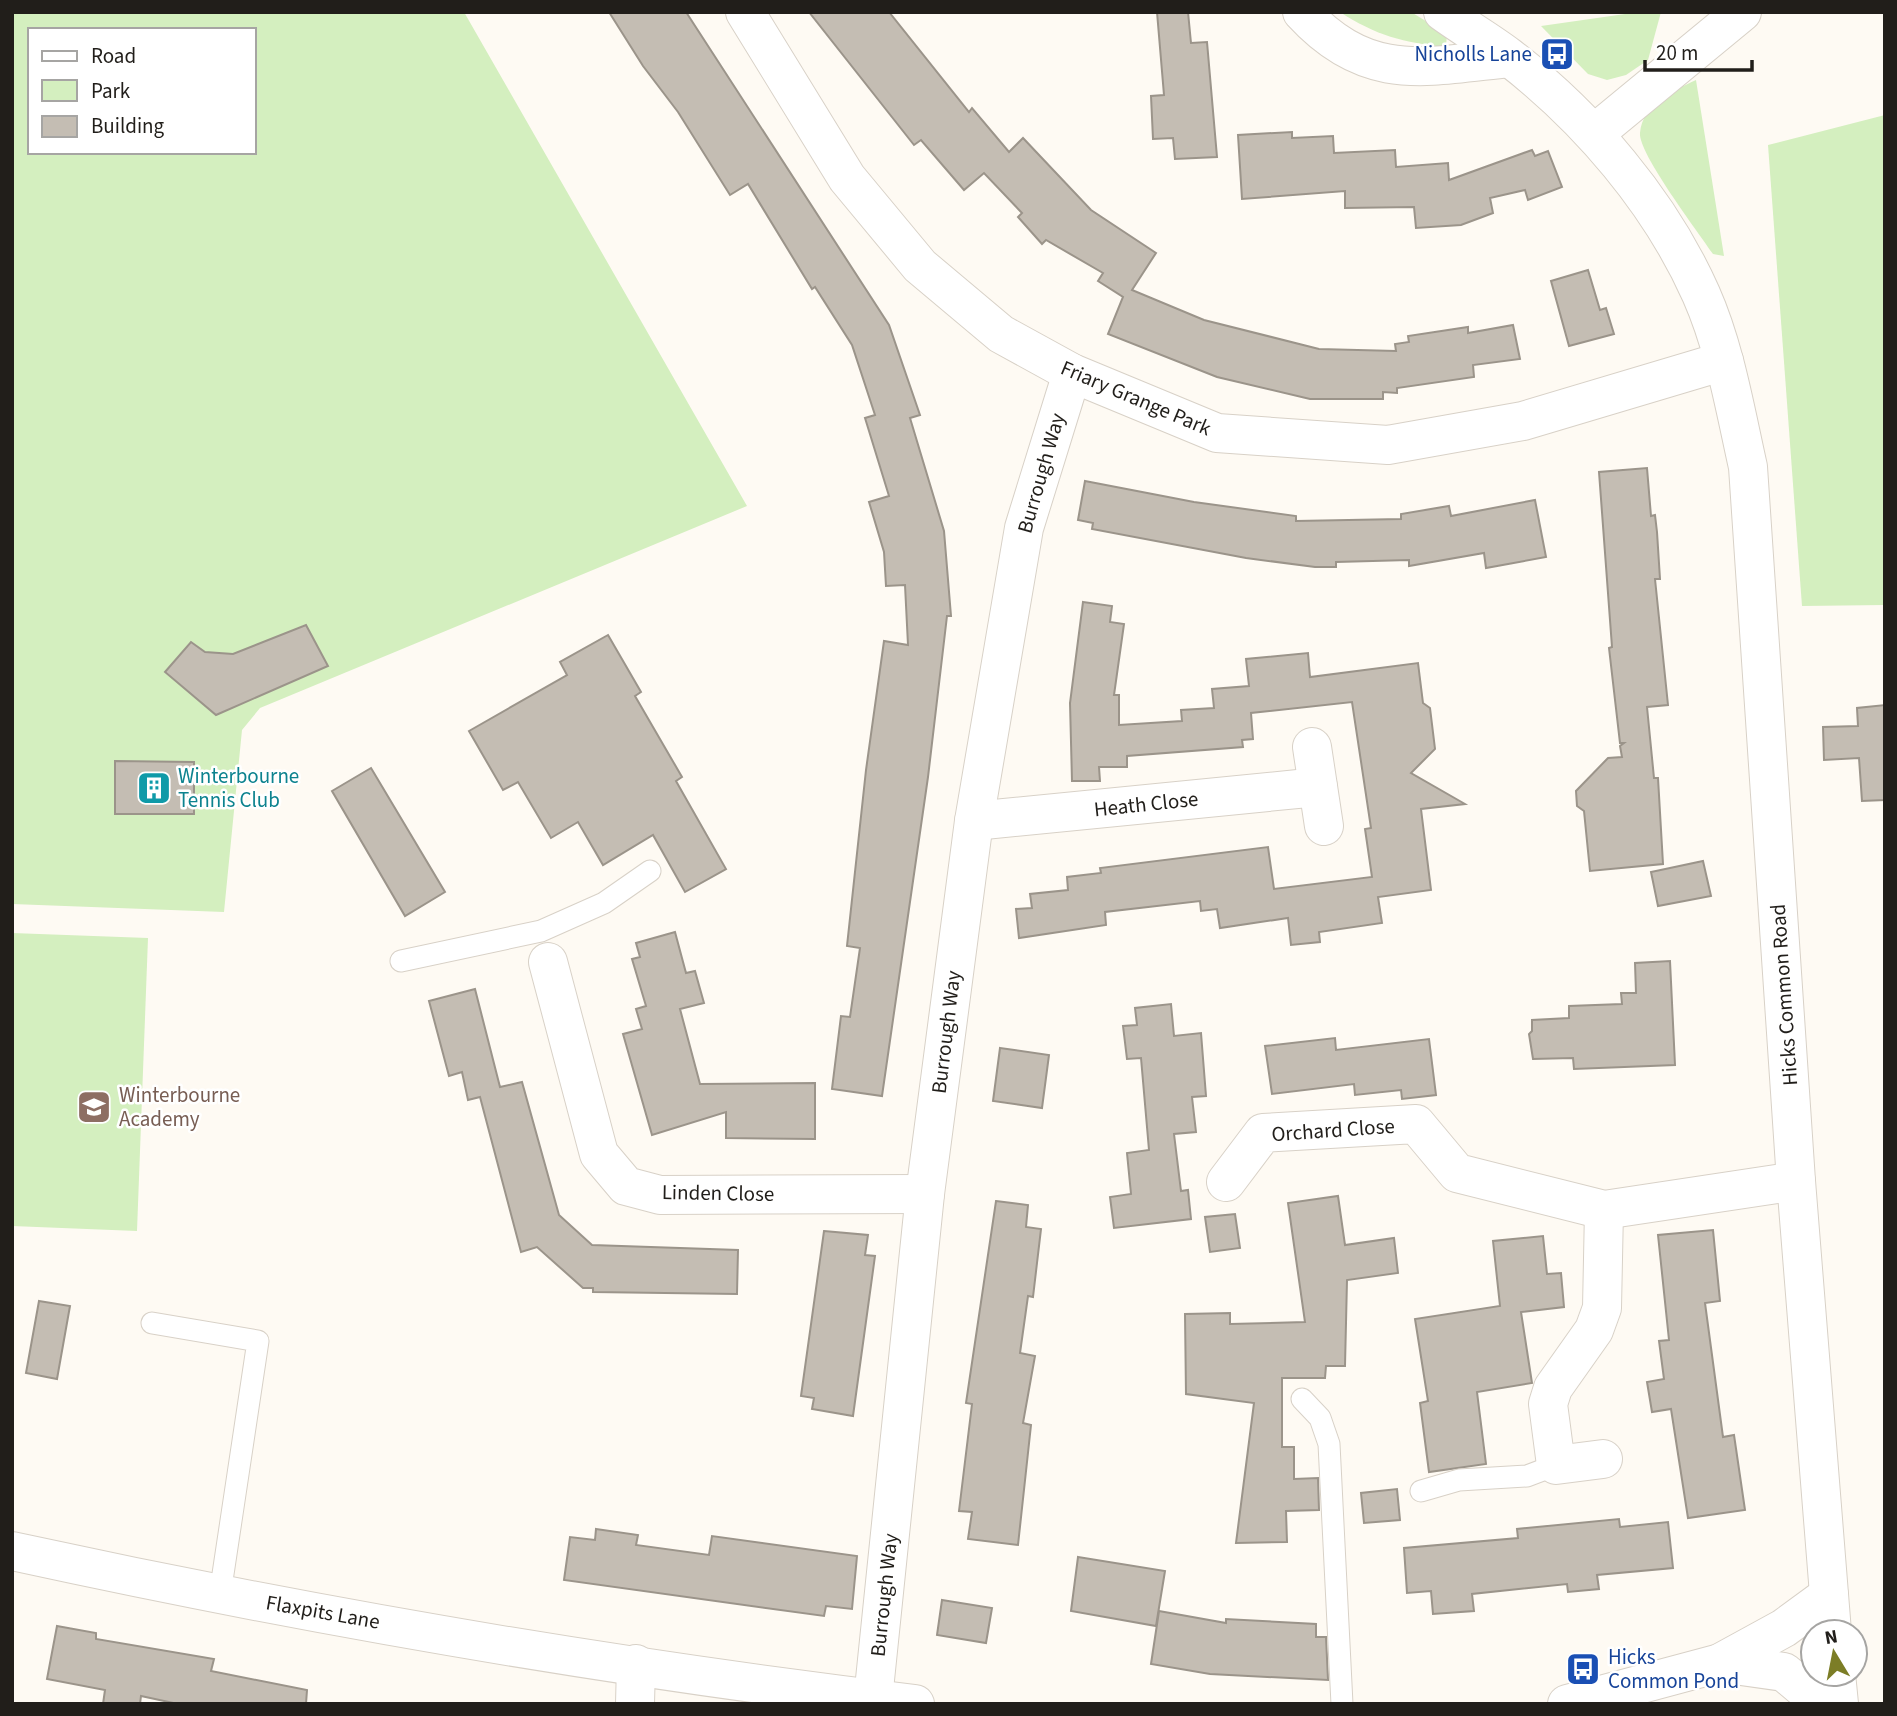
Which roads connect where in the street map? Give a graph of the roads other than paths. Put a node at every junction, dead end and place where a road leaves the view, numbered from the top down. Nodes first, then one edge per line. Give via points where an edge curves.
1 (745, 12) edge
2 (1302, 12) edge
3 (1443, 12) edge
4 (1742, 12) edge
5 (1510, 58) junction
6 (1594, 134) junction
7 (1724, 361) junction
8 (1072, 373) junction
9 (1312, 747) dead end
10 (1318, 787) junction
11 (974, 821) junction
12 (1324, 826) dead end
13 (650, 871) dead end
14 (545, 946) junction
15 (401, 961) dead end
16 (1796, 1181) junction
17 (1226, 1182) dead end
18 (925, 1194) junction
19 (1604, 1210) junction
20 (152, 1323) dead end
21 (1302, 1399) dead end
22 (1604, 1459) dead end
23 (1556, 1465) junction
24 (1421, 1491) dead end
25 (12, 1551) edge
26 (219, 1594) junction
27 (1831, 1614) edge
28 (1720, 1663) junction
29 (636, 1664) junction
30 (873, 1699) junction
31 (635, 1704) edge
32 (915, 1704) edge
33 (1342, 1704) edge
34 (1567, 1704) edge
35 (1822, 1704) edge

1 - 8 street, Friary Grange Park via 847,178 920,266 1001,334
2 - 5 street via 1319,31 1371,62 1420,67
3 - 5 street
4 - 6 street
5 - 6 street
6 - 7 street via 1666,227 1701,294
7 - 8 street, Friary Grange Park via 1523,421 1388,445 1217,433
7 - 16 street, Hicks Common Road via 1748,467
8 - 11 street, Burrough Way via 1024,528
9 - 10 street
10 - 11 street, Heath Close
10 - 12 street
11 - 18 street, Burrough Way
13 - 14 lane
14 - 15 lane
14 - 18 street, Linden Close via 599,1154 626,1186 660,1195
16 - 19 street, Orchard Close
16 - 27 street, Hicks Common Road
17 - 19 street, Orchard Close via 1263,1133 1416,1124 1457,1173
18 - 30 street, Burrough Way
19 - 23 street via 1602,1308 1594,1330 1553,1388 1548,1404
20 - 26 lane via 258,1341
21 - 33 lane via 1320,1418 1329,1444
22 - 23 street
23 - 24 lane via 1527,1476 1459,1480
25 - 26 street, Flaxpits Lane
26 - 29 street, Flaxpits Lane
27 - 28 street via 1784,1628
28 - 34 street
28 - 35 street via 1784,1672
29 - 30 street, Flaxpits Lane
29 - 31 street
30 - 32 street, Flaxpits Lane

